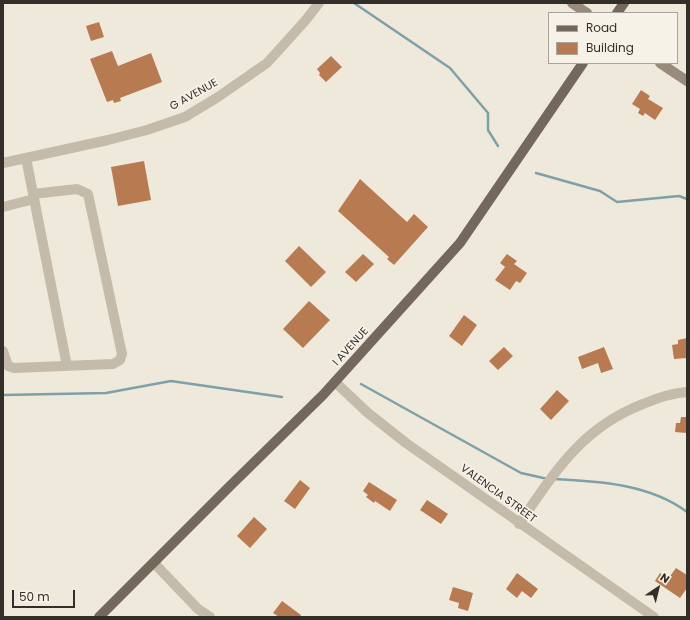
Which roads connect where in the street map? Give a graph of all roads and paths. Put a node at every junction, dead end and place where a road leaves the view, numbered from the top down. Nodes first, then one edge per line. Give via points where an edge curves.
1 (319, 3) edge
2 (572, 3) edge
3 (624, 3) edge
4 (586, 12) edge
5 (618, 12) edge
6 (582, 64) edge
7 (662, 64) edge
8 (687, 81) edge
9 (26, 158) junction
10 (3, 163) edge
11 (34, 197) junction
12 (3, 207) edge
13 (3, 351) edge
14 (66, 366) junction
15 (335, 382) junction
16 (687, 392) edge
17 (519, 524) junction
18 (154, 563) junction
19 (99, 617) edge
20 (210, 617) edge
21 (654, 617) edge

1 - 9 street, G AVENUE via 267,63 185,117 114,138
2 - 4 street
3 - 5 main road
6 - 15 main road, I AVENUE via 460,243
7 - 8 street
9 - 10 street, G AVENUE
9 - 11 street
11 - 12 street
11 - 14 street
11 - 14 street via 77,189 88,194 122,354 120,360 113,364
13 - 14 street via 8,366 14,368
15 - 17 street, VALENCIA STREET via 406,444
15 - 18 main road, I AVENUE
16 - 17 street via 658,398 624,412 586,437 545,486
17 - 21 street, VALENCIA STREET
18 - 19 main road, I AVENUE
18 - 20 street via 198,609

